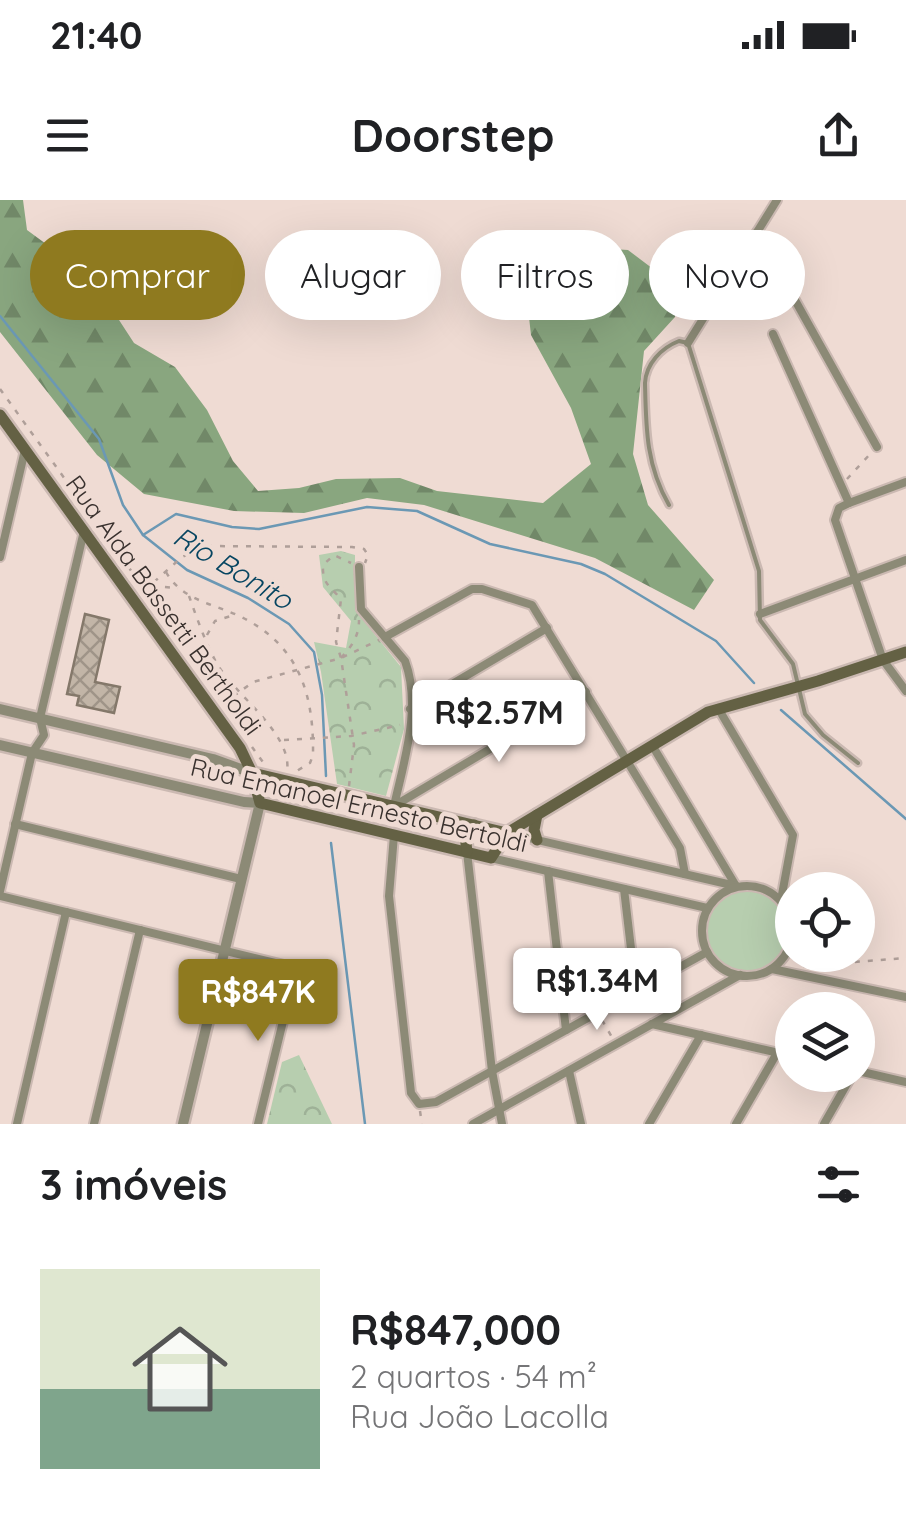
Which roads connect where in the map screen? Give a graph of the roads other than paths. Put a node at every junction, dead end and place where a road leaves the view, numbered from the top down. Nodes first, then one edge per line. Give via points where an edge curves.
1 (777, 200) edge
2 (758, 230) edge
3 (805, 318) edge
4 (703, 320) edge
5 (773, 334) dead end
6 (688, 344) junction
7 (0, 415) edge
8 (877, 447) road end
9 (26, 450) junction
10 (906, 482) edge
11 (849, 503) junction
12 (668, 505) dead end
13 (84, 530) junction
14 (0, 557) edge
15 (906, 560) edge
16 (360, 566) road end
17 (854, 578) junction
18 (760, 614) junction
19 (547, 628) junction
20 (385, 637) junction
21 (906, 652) edge
22 (884, 660) junction
23 (798, 687) junction
24 (906, 691) edge
25 (586, 692) junction
26 (410, 708) junction
27 (718, 708) junction
28 (0, 709) edge
29 (40, 718) junction
30 (0, 745) edge
31 (652, 745) junction
32 (32, 753) junction
33 (627, 760) junction
34 (858, 763) dead end
35 (252, 773) junction
36 (260, 803) junction
37 (394, 806) junction
38 (537, 815) junction
39 (16, 824) junction
40 (474, 825) junction
41 (507, 833) junction
42 (394, 834) junction
43 (537, 840) junction
44 (467, 852) junction
45 (492, 858) junction
46 (548, 871) junction
47 (786, 872) edge
48 (685, 874) junction
49 (241, 879) junction
50 (736, 886) junction
51 (624, 889) junction
52 (0, 893) edge
53 (775, 896) edge
54 (707, 908) junction
55 (66, 912) junction
56 (140, 930) junction
57 (224, 950) junction
58 (707, 952) junction
59 (775, 965) edge
60 (772, 968) junction
61 (740, 975) junction
62 (636, 991) junction
63 (906, 998) edge
64 (652, 1024) junction
65 (566, 1030) junction
66 (701, 1035) junction
67 (775, 1053) edge
68 (775, 1056) edge
69 (492, 1070) junction
70 (569, 1071) junction
71 (875, 1077) edge
72 (906, 1082) edge
73 (843, 1092) edge
74 (498, 1110) junction
75 (17, 1124) edge
76 (94, 1124) edge
77 (183, 1124) edge
78 (258, 1124) edge
79 (473, 1124) edge
80 (502, 1124) edge
81 (581, 1124) edge
82 (649, 1124) edge
83 (736, 1124) edge
84 (824, 1124) edge

1 - 2 street
3 - 8 street
4 - 6 street
5 - 11 street
6 - 12 lane via 672,344 646,371 647,454
6 - 18 lane via 759,571
7 - 9 main road, Rua Alda Bassetti Bertholdi
9 - 13 main road, Rua Alda Bassetti Bertholdi
9 - 14 street
10 - 11 street
11 - 17 street via 835,520
13 - 29 street
13 - 35 main road, Rua Alda Bassetti Bertholdi
15 - 17 street
16 - 20 street via 361,609
17 - 18 street
17 - 22 street
18 - 23 lane via 793,664
19 - 20 street via 532,605 472,589
19 - 25 street
19 - 26 street
20 - 26 street via 408,665
21 - 22 main road
22 - 23 main road
22 - 24 street
23 - 27 main road
23 - 34 lane via 812,723
25 - 33 street
25 - 37 street
26 - 37 street
27 - 31 main road
27 - 47 street via 793,834
28 - 29 street, Rua Emanoel Ernesto Bertoldi
29 - 32 street via 44,736
29 - 35 street, Rua Emanoel Ernesto Bertoldi
30 - 32 street, Rua Emanoel Ernesto Bertoldi
31 - 33 main road
31 - 50 street
32 - 36 street, Rua Emanoel Ernesto Bertoldi
32 - 39 street
33 - 38 main road
33 - 48 street via 680,848
35 - 36 main road, Rua Alda Bassetti Bertholdi
35 - 37 main road, Rua Emanoel Ernesto Bertoldi
36 - 42 main road, Rua Emanoel Ernesto Bertoldi
36 - 49 street, Rua Alda Bassetti Bertholdi
37 - 40 main road, Rua Emanoel Ernesto Bertoldi
38 - 41 main road
38 - 43 main road
39 - 49 street
39 - 52 street
40 - 41 main road, Rua Emanoel Ernesto Bertoldi
40 - 44 main road via 465,835
41 - 43 street, Rua Emanoel Ernesto Bertoldi
41 - 45 main road
42 - 44 main road, Rua Emanoel Ernesto Bertoldi
42 - 69 street via 389,896 411,1092 419,1104 436,1102
43 - 48 street, Rua Emanoel Ernesto Bertoldi
44 - 45 main road, Rua Emanoel Ernesto Bertoldi
44 - 69 street
45 - 46 street, Rua Emanoel Ernesto Bertoldi
46 - 51 street, Rua Emanoel Ernesto Bertoldi
46 - 65 street
48 - 50 street, Rua Emanoel Ernesto Bertoldi
49 - 57 street, Rua Alda Bassetti Bertholdi
50 - 53 street via 761,887
50 - 54 street
51 - 54 street, Rua Emanoel Ernesto Bertoldi
51 - 62 street
52 - 55 street
54 - 58 street
55 - 56 street
55 - 75 street
56 - 57 street
56 - 76 street
57 - 77 street, Rua Alda Bassetti Bertholdi
57 - 78 street via 296,968
58 - 61 street
58 - 62 street
59 - 60 street
60 - 61 street
60 - 63 street
61 - 64 street
62 - 65 street
64 - 66 street
64 - 70 street
65 - 69 street
66 - 67 street
66 - 82 street
68 - 83 street
69 - 74 street
70 - 74 street
70 - 81 street
71 - 72 street
73 - 84 street
74 - 79 street
74 - 80 street

